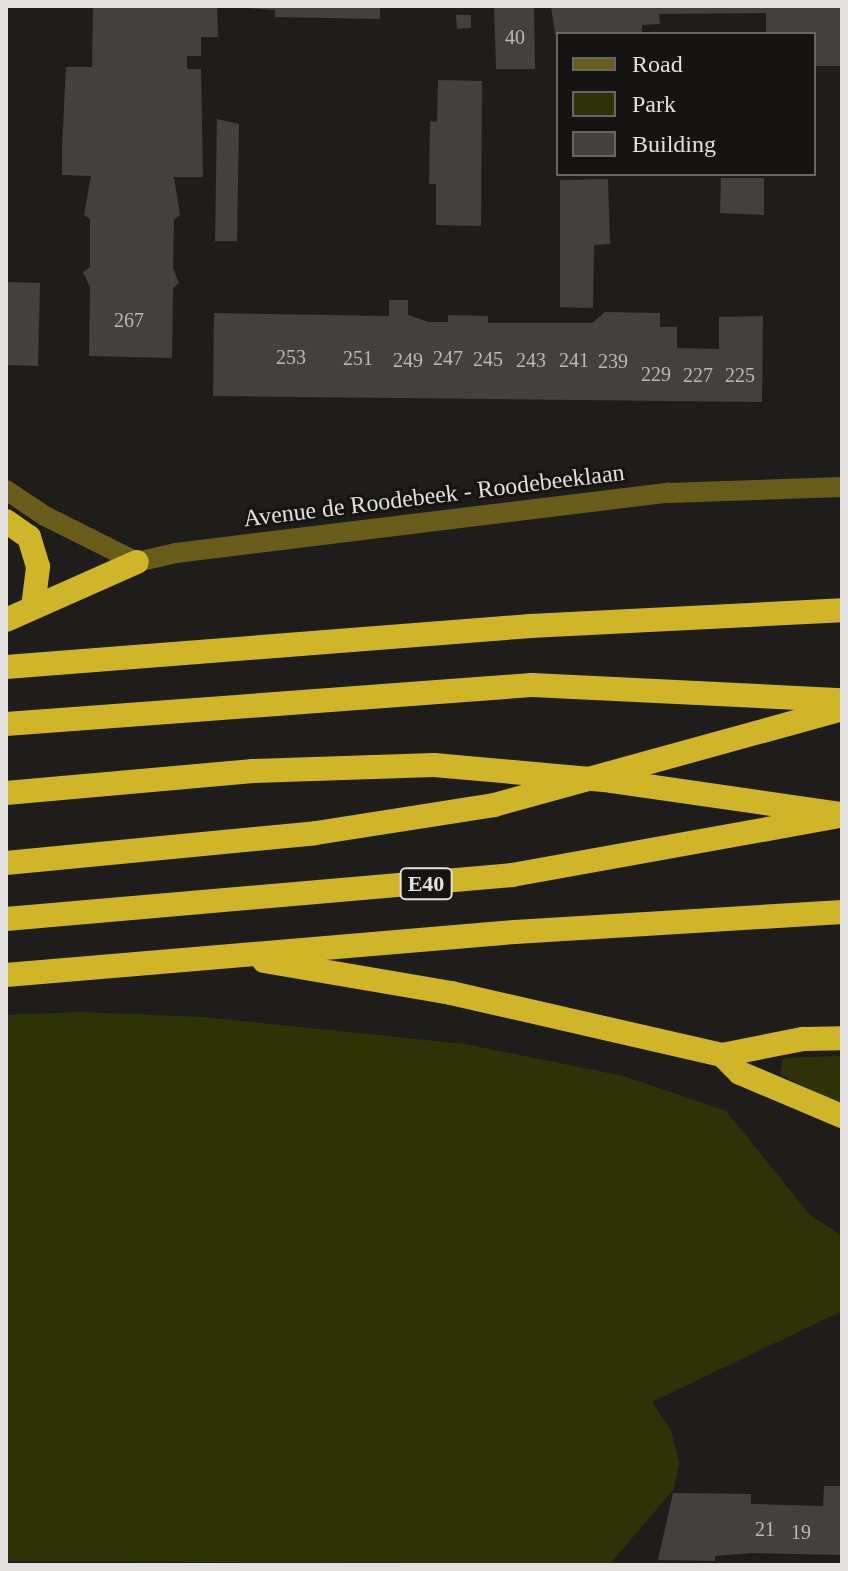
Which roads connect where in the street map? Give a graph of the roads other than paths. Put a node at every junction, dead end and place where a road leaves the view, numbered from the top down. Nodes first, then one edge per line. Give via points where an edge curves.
1 (842, 487) edge
2 (6, 490) edge
3 (6, 511) edge
4 (45, 516) junction
5 (6, 521) edge
6 (137, 562) junction
7 (33, 606) junction
8 (842, 610) edge
9 (6, 620) edge
10 (6, 667) edge
11 (842, 700) edge
12 (842, 709) edge
13 (6, 724) edge
14 (6, 793) edge
15 (842, 815) edge
16 (6, 863) edge
17 (842, 912) edge
18 (6, 919) edge
19 (230, 955) junction
20 (6, 975) edge
21 (842, 1038) edge
22 (722, 1055) junction
23 (842, 1116) edge

1 - 6 street, Avenue de Roodebeek - Roodebeeklaan via 668,493
2 - 4 street
3 - 4 street
4 - 6 street
5 - 7 highway via 29,537 38,567
6 - 7 highway
7 - 9 highway
8 - 10 highway via 530,626
11 - 13 highway via 532,685
12 - 16 highway via 494,805 316,833
14 - 15 highway, E40, bridge via 253,771 434,765 612,781
15 - 18 highway, E40 via 512,875
17 - 19 highway, E40
19 - 20 highway, E40
19 - 22 highway via 451,993
21 - 22 highway via 803,1039
22 - 23 highway via 740,1073

